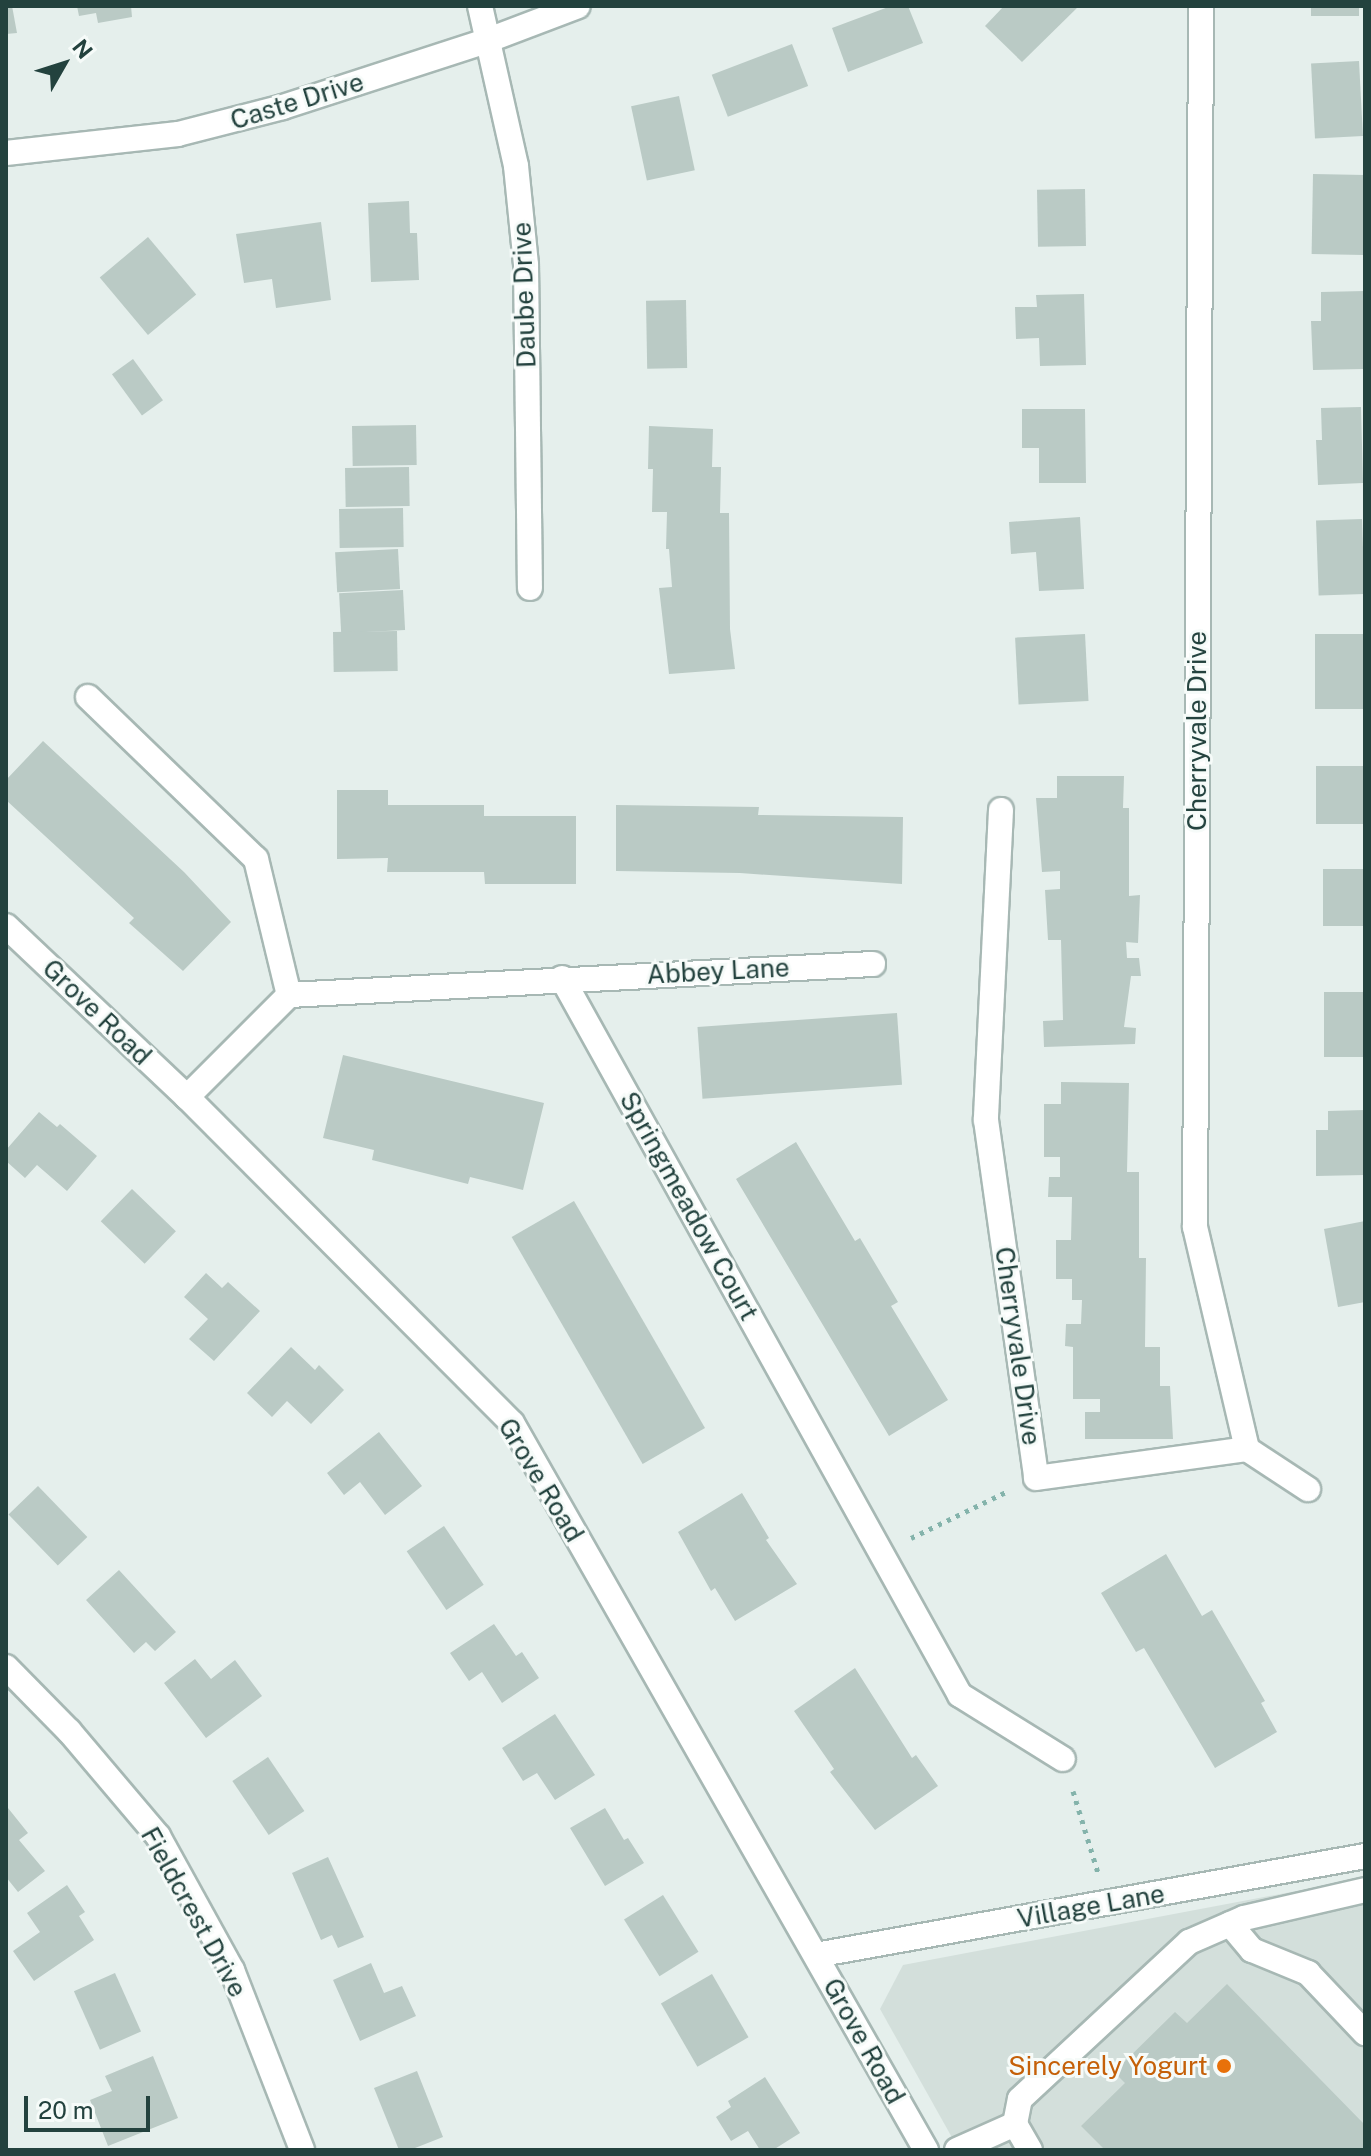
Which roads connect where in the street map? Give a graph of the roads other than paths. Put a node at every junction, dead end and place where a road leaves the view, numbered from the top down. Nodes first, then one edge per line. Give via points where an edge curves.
1 (480, 6) edge
2 (578, 6) edge
3 (1201, 6) edge
4 (486, 41) junction
5 (6, 153) edge
6 (530, 588) dead end
7 (88, 697) dead end
8 (1001, 810) dead end
9 (6, 926) edge
10 (873, 964) dead end
11 (562, 978) junction
12 (289, 995) junction
13 (187, 1097) junction
14 (1247, 1449) junction
15 (1308, 1489) dead end
16 (6, 1667) edge
17 (1063, 1759) road end
18 (1365, 1856) edge
19 (1365, 1890) edge
20 (1230, 1924) junction
21 (816, 1955) junction
22 (1365, 2033) edge
23 (1015, 2124) junction
24 (302, 2150) edge
25 (926, 2150) edge
26 (957, 2150) edge
27 (1030, 2150) edge

1 - 4 street, Daube Drive
2 - 4 street, Caste Drive
3 - 14 street, Cherryvale Drive via 1195,1227
4 - 5 street, Caste Drive via 283,107 178,134
4 - 6 street, Daube Drive via 516,166 526,265
7 - 12 street via 256,859
8 - 14 street, Cherryvale Drive via 986,1120 1036,1478
9 - 13 street, Grove Road
10 - 11 street, Abbey Lane
11 - 12 street
11 - 17 street, Springmeadow Court via 960,1695
12 - 13 street
13 - 21 street, Grove Road via 512,1423
14 - 15 street
16 - 24 street, Fieldcrest Drive via 69,1731 158,1836 232,1970
18 - 21 street, Village Lane
19 - 20 street
20 - 22 street via 1252,1950 1308,1973
20 - 23 street via 1189,1942 1054,2067 1020,2099
21 - 25 street, Grove Road
23 - 26 street
23 - 27 street

